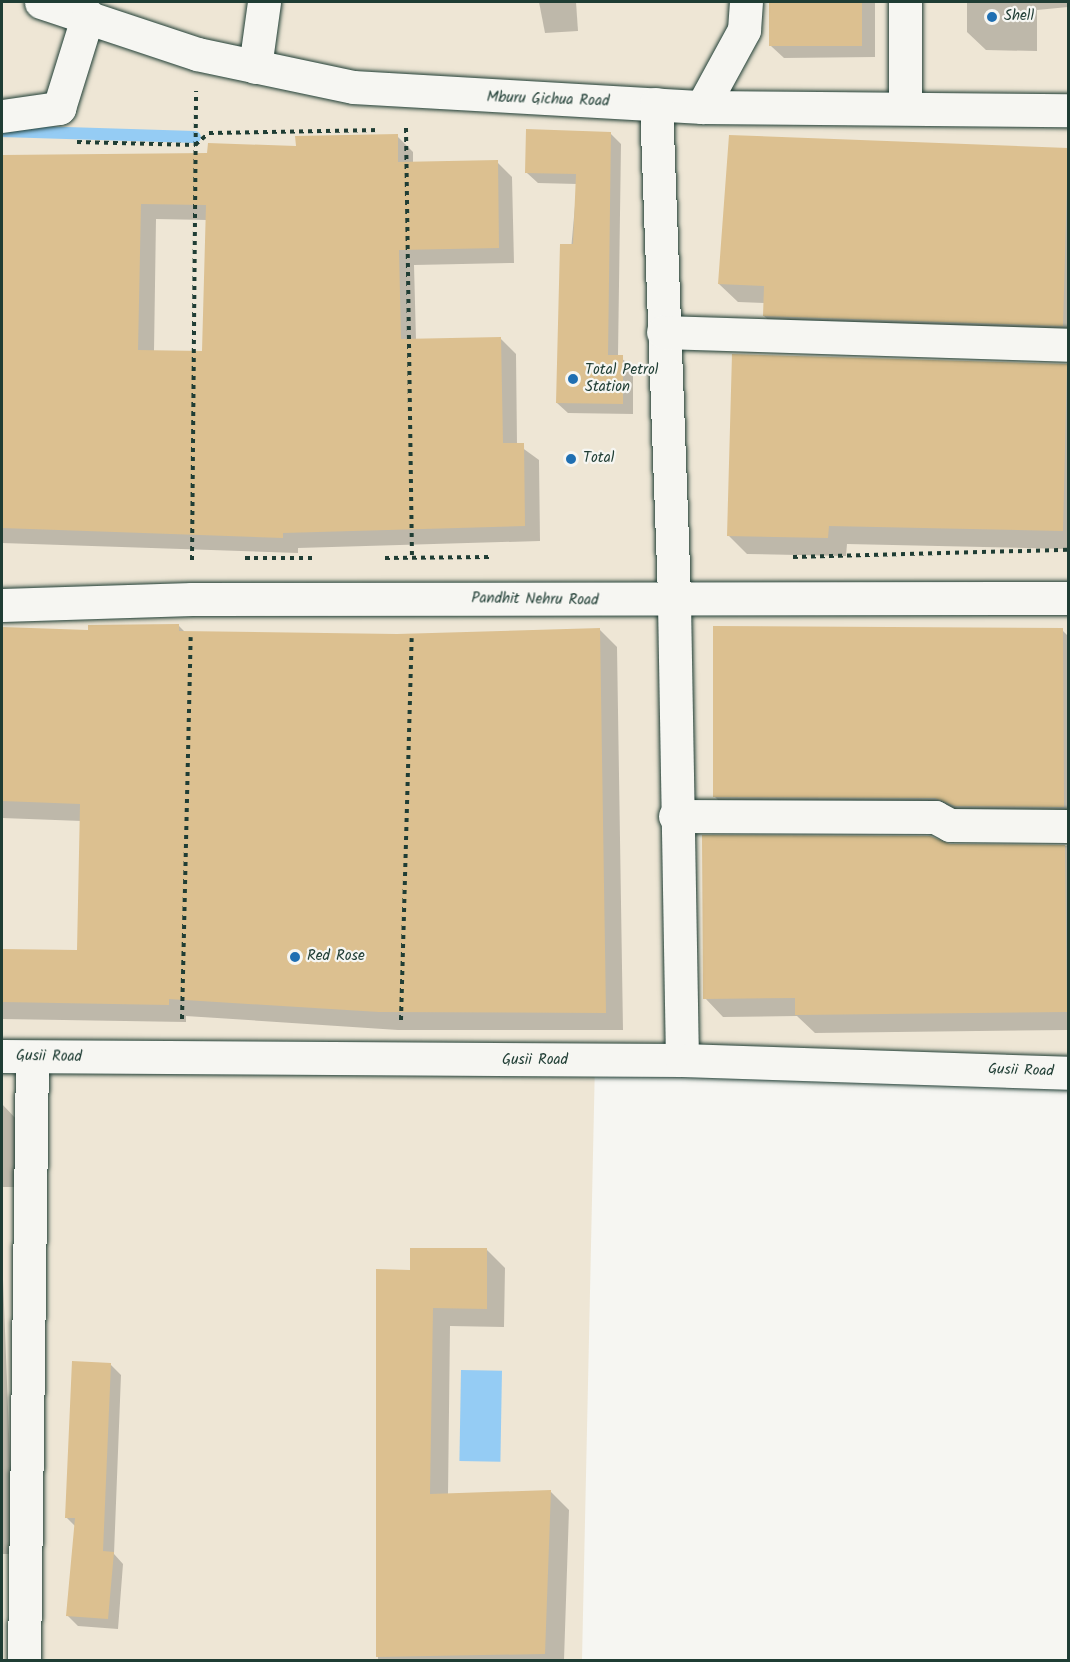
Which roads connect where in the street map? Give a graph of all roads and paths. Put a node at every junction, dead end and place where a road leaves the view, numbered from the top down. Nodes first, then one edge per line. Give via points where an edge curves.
1 (41, 2) edge
2 (264, 2) edge
3 (746, 2) edge
4 (906, 2) edge
5 (88, 15) junction
6 (196, 54) junction
7 (255, 67) junction
8 (405, 91) junction
9 (656, 104) junction
10 (702, 106) junction
11 (905, 107) junction
12 (1068, 110) edge
13 (2, 116) edge
14 (385, 130) dead end
15 (395, 130) dead end
16 (406, 130) junction
17 (416, 130) dead end
18 (65, 142) dead end
19 (195, 145) junction
20 (663, 332) junction
21 (1068, 345) edge
22 (412, 598) junction
23 (1068, 598) edge
24 (192, 599) junction
25 (674, 602) junction
26 (2, 605) edge
27 (675, 816) junction
28 (1068, 826) edge
29 (17, 1056) edge
30 (181, 1058) junction
31 (400, 1060) junction
32 (682, 1060) junction
33 (1068, 1073) edge
34 (13, 1573) edge
35 (24, 1660) edge

1 - 5 street, Mburu Gichua Road
2 - 7 street
3 - 10 street via 744,30
4 - 11 street
5 - 6 street, Mburu Gichua Road
5 - 13 street via 59,108
6 - 7 street, Mburu Gichua Road
6 - 19 path
7 - 8 street, Mburu Gichua Road via 353,87
8 - 9 street, Mburu Gichua Road
8 - 16 path
9 - 10 street, Mburu Gichua Road
9 - 20 street
10 - 11 street, Mburu Gichua Road
11 - 12 street, Mburu Gichua Road
14 - 19 path via 209,133
15 - 16 path
16 - 17 path
16 - 22 path
18 - 19 path
19 - 24 path
20 - 21 street
20 - 25 street
22 - 24 street, Pandhit Nehru Road
22 - 25 street, Pandhit Nehru Road
22 - 31 path
23 - 25 street, Pandhit Nehru Road
24 - 26 street, Pandhit Nehru Road
24 - 30 path
25 - 27 street
27 - 28 street via 935,817 950,825
27 - 32 street
29 - 30 street, Gusii Road
29 - 34 street
30 - 31 street, Gusii Road
31 - 32 street, Gusii Road
32 - 33 street, Gusii Road
34 - 35 street

